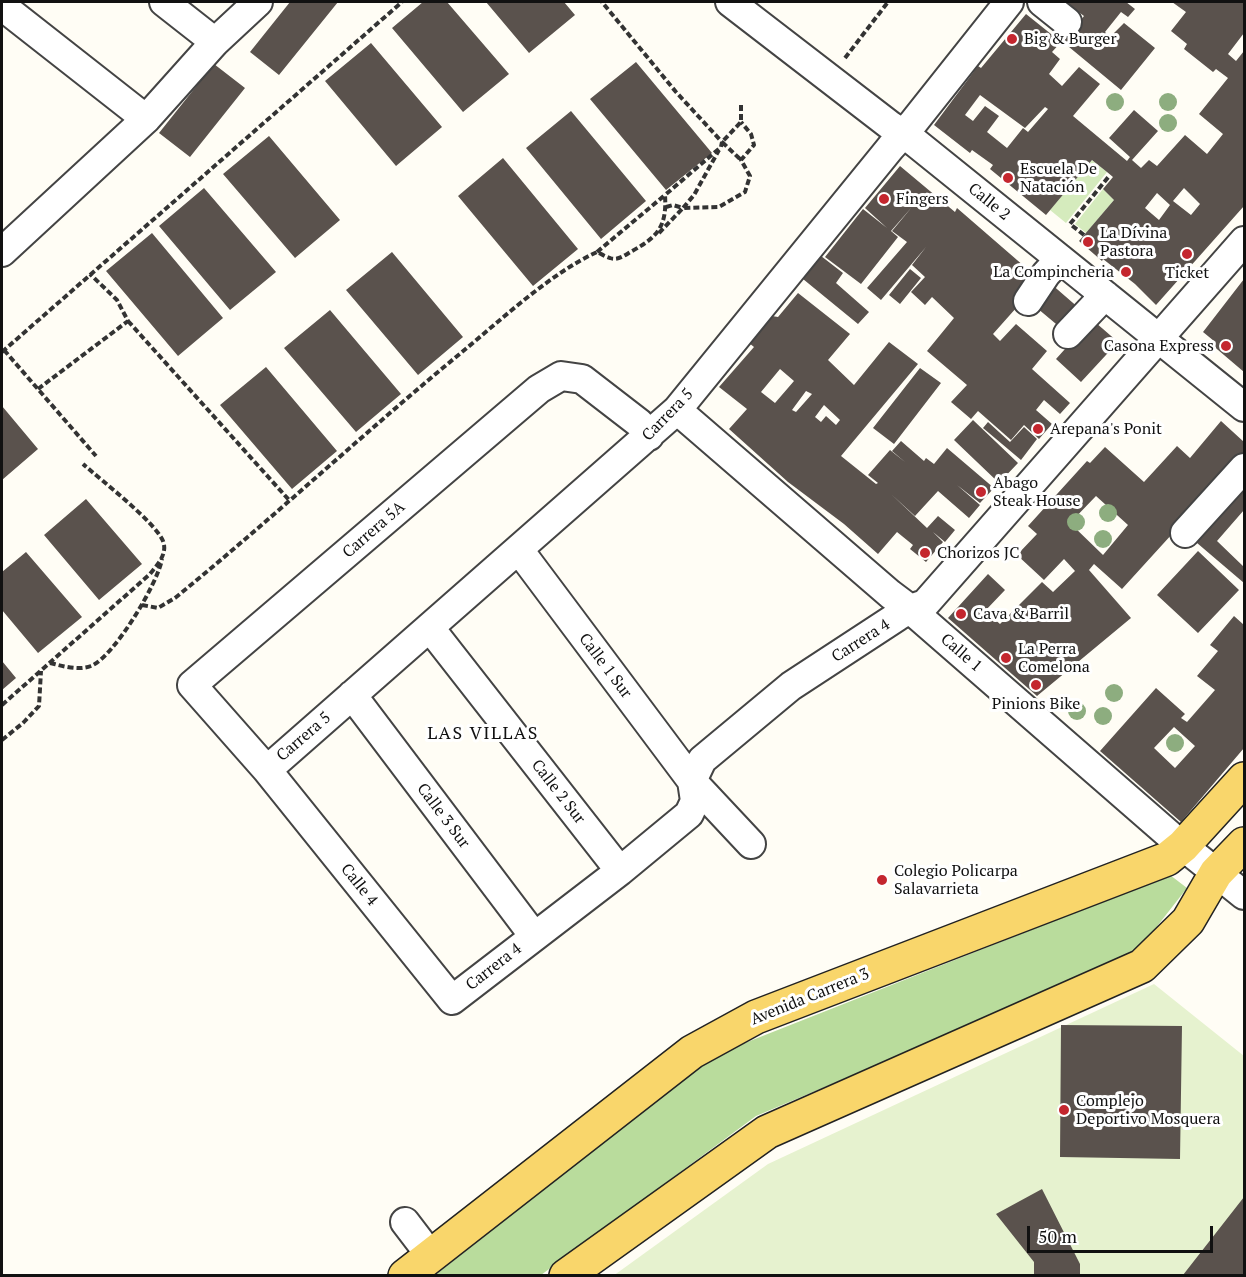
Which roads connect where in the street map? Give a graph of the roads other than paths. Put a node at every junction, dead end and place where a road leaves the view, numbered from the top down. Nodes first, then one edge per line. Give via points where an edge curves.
1 (164, 2) edge
2 (258, 2) edge
3 (730, 2) edge
4 (1042, 2) edge
5 (1005, 3) edge
6 (2, 6) edge
7 (1068, 21) dead end
8 (215, 42) junction
9 (146, 119) junction
10 (902, 133) junction
11 (1245, 241) edge
12 (2, 252) edge
13 (1060, 259) junction
14 (1105, 295) junction
15 (1028, 301) dead end
16 (1068, 334) dead end
17 (1159, 339) junction
18 (1245, 407) edge
19 (677, 410) junction
20 (649, 436) junction
21 (1245, 468) edge
22 (1185, 533) dead end
23 (519, 550) junction
24 (910, 609) junction
25 (430, 628) junction
26 (352, 695) junction
27 (267, 770) junction
28 (1245, 779) edge
29 (692, 781) junction
30 (751, 844) dead end
31 (1245, 844) edge
32 (1183, 846) junction
33 (620, 871) junction
34 (1216, 873) junction
35 (1245, 895) edge
36 (534, 936) junction
37 (452, 1000) joint
38 (405, 1222) dead end
39 (431, 1256) junction
40 (405, 1275) edge
41 (566, 1275) edge

1 - 8 street
2 - 8 street
3 - 10 street, Calle 2
4 - 7 street
5 - 10 street, Carrera 5
6 - 9 street
8 - 9 street
9 - 12 street
10 - 13 street, Calle 2
10 - 19 street, Carrera 5
11 - 17 street, Carrera 4
13 - 14 street, Calle 2
13 - 15 street
14 - 16 street
14 - 17 street, Calle 2
17 - 18 street, Calle 2
17 - 24 street, Carrera 4 via 925,604
19 - 20 street, Carrera 5
19 - 24 street, Calle 1
20 - 23 street, Carrera 5
20 - 27 street, Carrera 5A via 639,423 582,379 561,376 539,389 192,685
21 - 22 street
23 - 25 street, Carrera 5
23 - 29 street, Calle 1 Sur
24 - 29 street, Carrera 4 via 791,686 702,760
24 - 32 street, Calle 1
25 - 26 street, Carrera 5
25 - 33 street, Calle 2 Sur
26 - 27 street, Carrera 5
26 - 36 street, Calle 3 Sur
27 - 37 street, Calle 4
28 - 32 main road, Avenida Carrera 3
29 - 30 street, Calle 1 Sur
29 - 33 street, Carrera 4 via 695,801 689,814
31 - 34 main road
32 - 34 street, Calle 1
32 - 39 main road, Avenida Carrera 3 via 1167,859 756,1017 692,1052
33 - 36 street, Carrera 4
34 - 35 street, Calle 1
34 - 41 main road via 1188,921 1143,966 767,1132
36 - 37 street, Carrera 4
38 - 39 street
39 - 40 main road, Avenida Carrera 3

